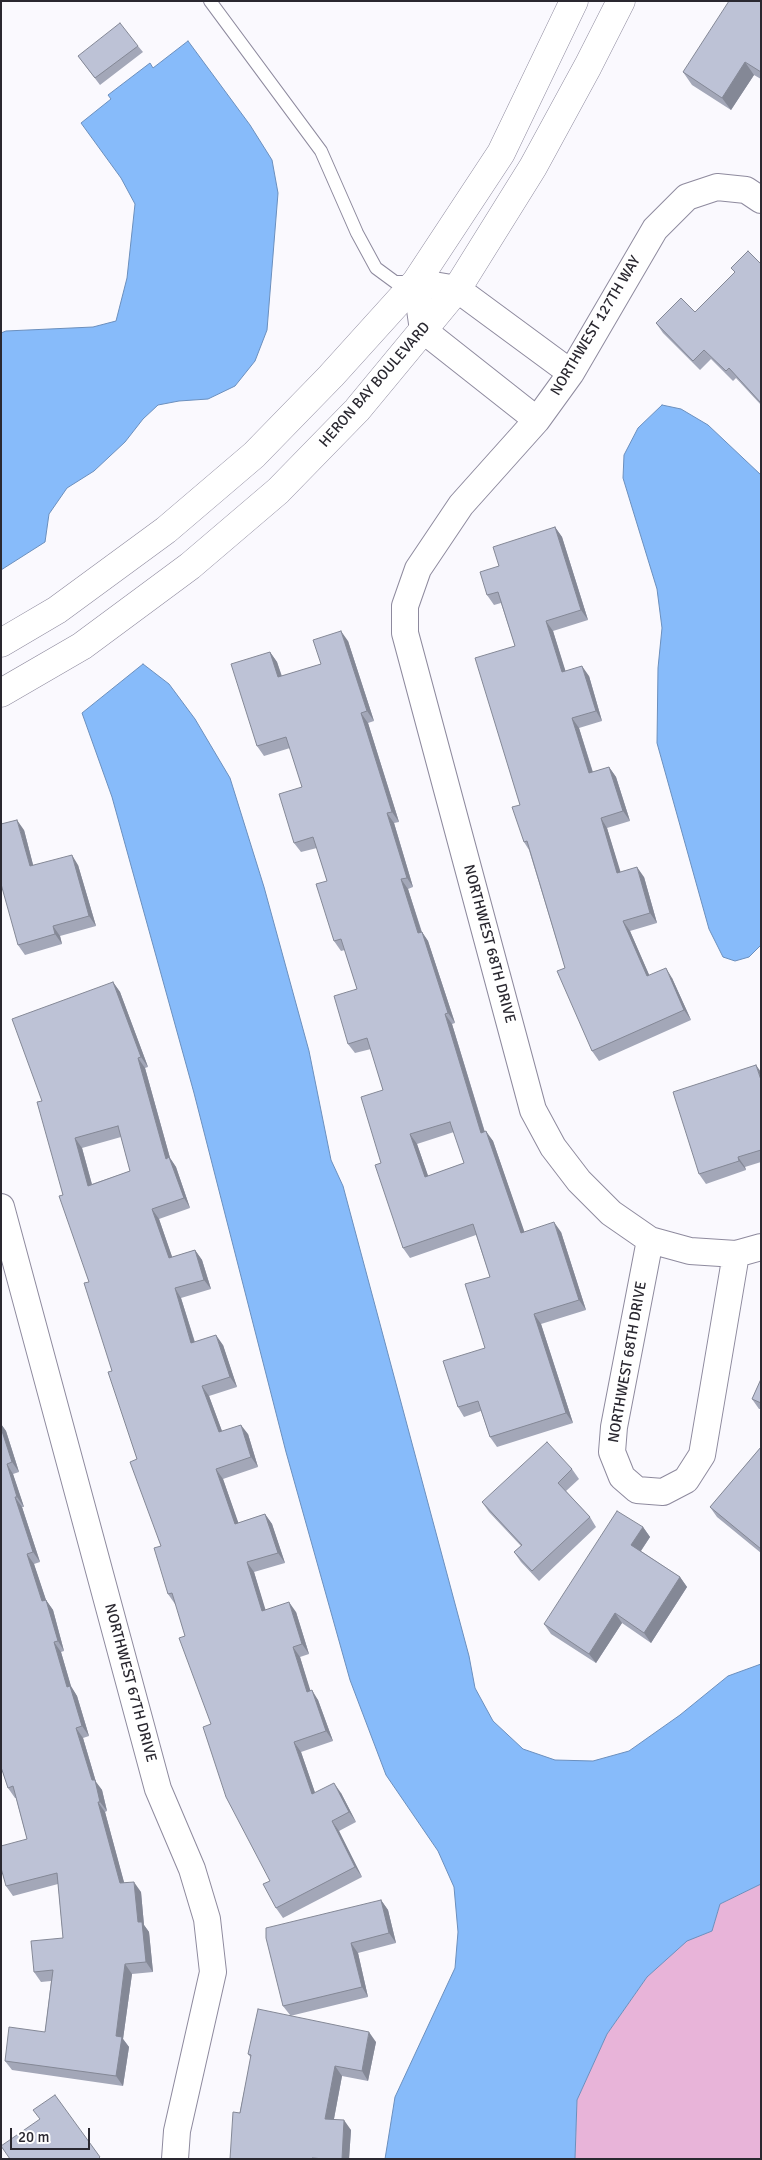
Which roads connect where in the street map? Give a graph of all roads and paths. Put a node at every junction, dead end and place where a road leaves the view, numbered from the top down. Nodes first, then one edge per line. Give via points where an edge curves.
1 (210, 1) edge
2 (574, 1) edge
3 (621, 1) edge
4 (761, 200) edge
5 (416, 282) junction
6 (457, 289) junction
7 (423, 330) junction
8 (571, 373) junction
9 (536, 420) junction
10 (405, 606) joint
11 (1, 644) edge
12 (2, 693) edge
13 (1, 1207) edge
14 (650, 1240) junction
15 (761, 1247) edge
16 (736, 1254) junction
17 (175, 2159) edge

1 - 5 lane via 321,151 357,234 376,268 395,282
2 - 5 street via 501,153
3 - 6 street, HERON BAY BOULEVARD via 533,167
4 - 8 street, NORTHWEST 127TH WAY via 746,190 718,187 687,197 655,229
5 - 6 street
5 - 7 street
5 - 11 street via 254,455 166,530 57,610
6 - 7 street, HERON BAY BOULEVARD
6 - 8 street
7 - 9 street
7 - 12 street, HERON BAY BOULEVARD via 357,410 278,491 190,566 82,646
8 - 9 street, NORTHWEST 127TH WAY
9 - 10 street, NORTHWEST 127TH WAY via 461,505 418,569
10 - 14 street, NORTHWEST 68TH DRIVE via 404,633 533,1110 553,1146 579,1181 611,1213
13 - 17 street, NORTHWEST 67TH DRIVE via 158,1789 192,1869 207,1919 213,1972 177,2131
14 - 16 street, NORTHWEST 68TH DRIVE via 690,1250
14 - 16 street, NORTHWEST 68TH DRIVE via 612,1452 622,1477 637,1490 663,1492 686,1480 702,1455
15 - 16 street

